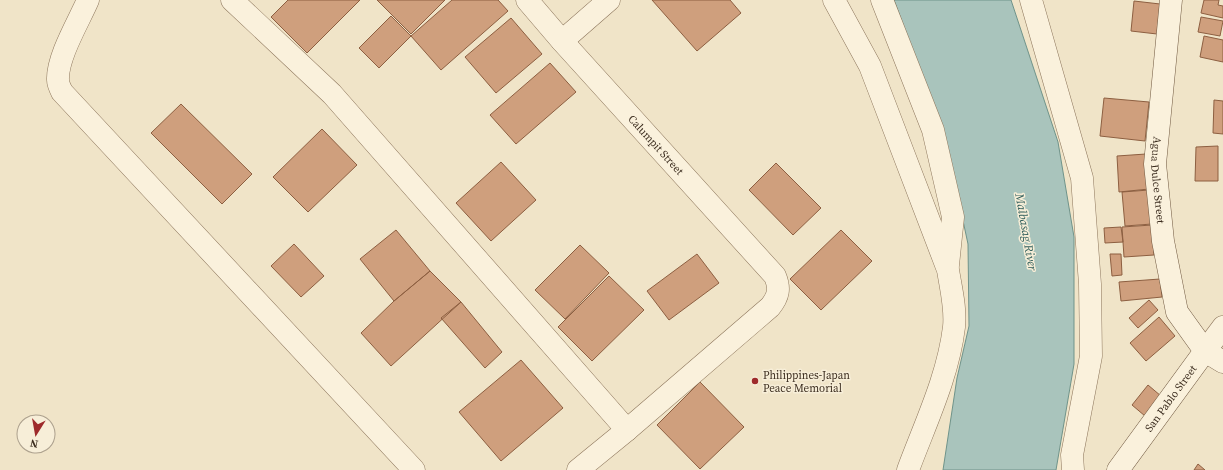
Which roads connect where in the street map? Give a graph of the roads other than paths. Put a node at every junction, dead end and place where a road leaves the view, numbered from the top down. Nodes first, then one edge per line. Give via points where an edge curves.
1 (88, 0) edge
2 (232, 0) edge
3 (527, 0) edge
4 (609, 0) edge
5 (834, 0) edge
6 (882, 0) edge
7 (1031, 0) edge
8 (1171, 0) edge
9 (562, 41) junction
10 (948, 270) junction
11 (1223, 327) edge
12 (1214, 356) edge
13 (626, 430) junction
14 (414, 470) edge
15 (578, 470) edge
16 (908, 470) edge
17 (1073, 470) edge
18 (1118, 470) edge

1 - 14 street via 62,56 58,81 62,92
2 - 13 street via 332,94
3 - 9 street, Calumpit Street
4 - 9 street
5 - 10 street via 870,66
6 - 10 street via 933,130 953,217
7 - 17 street via 1082,178 1090,284 1091,356 1072,455
8 - 12 street, Agua Dulce Street via 1155,164 1162,241 1177,312
9 - 13 street, Calumpit Street via 775,276 778,284 776,300 770,307
10 - 16 street via 954,300 954,327 946,367
11 - 12 street, San Pablo Street
12 - 18 street, San Pablo Street
13 - 15 street

